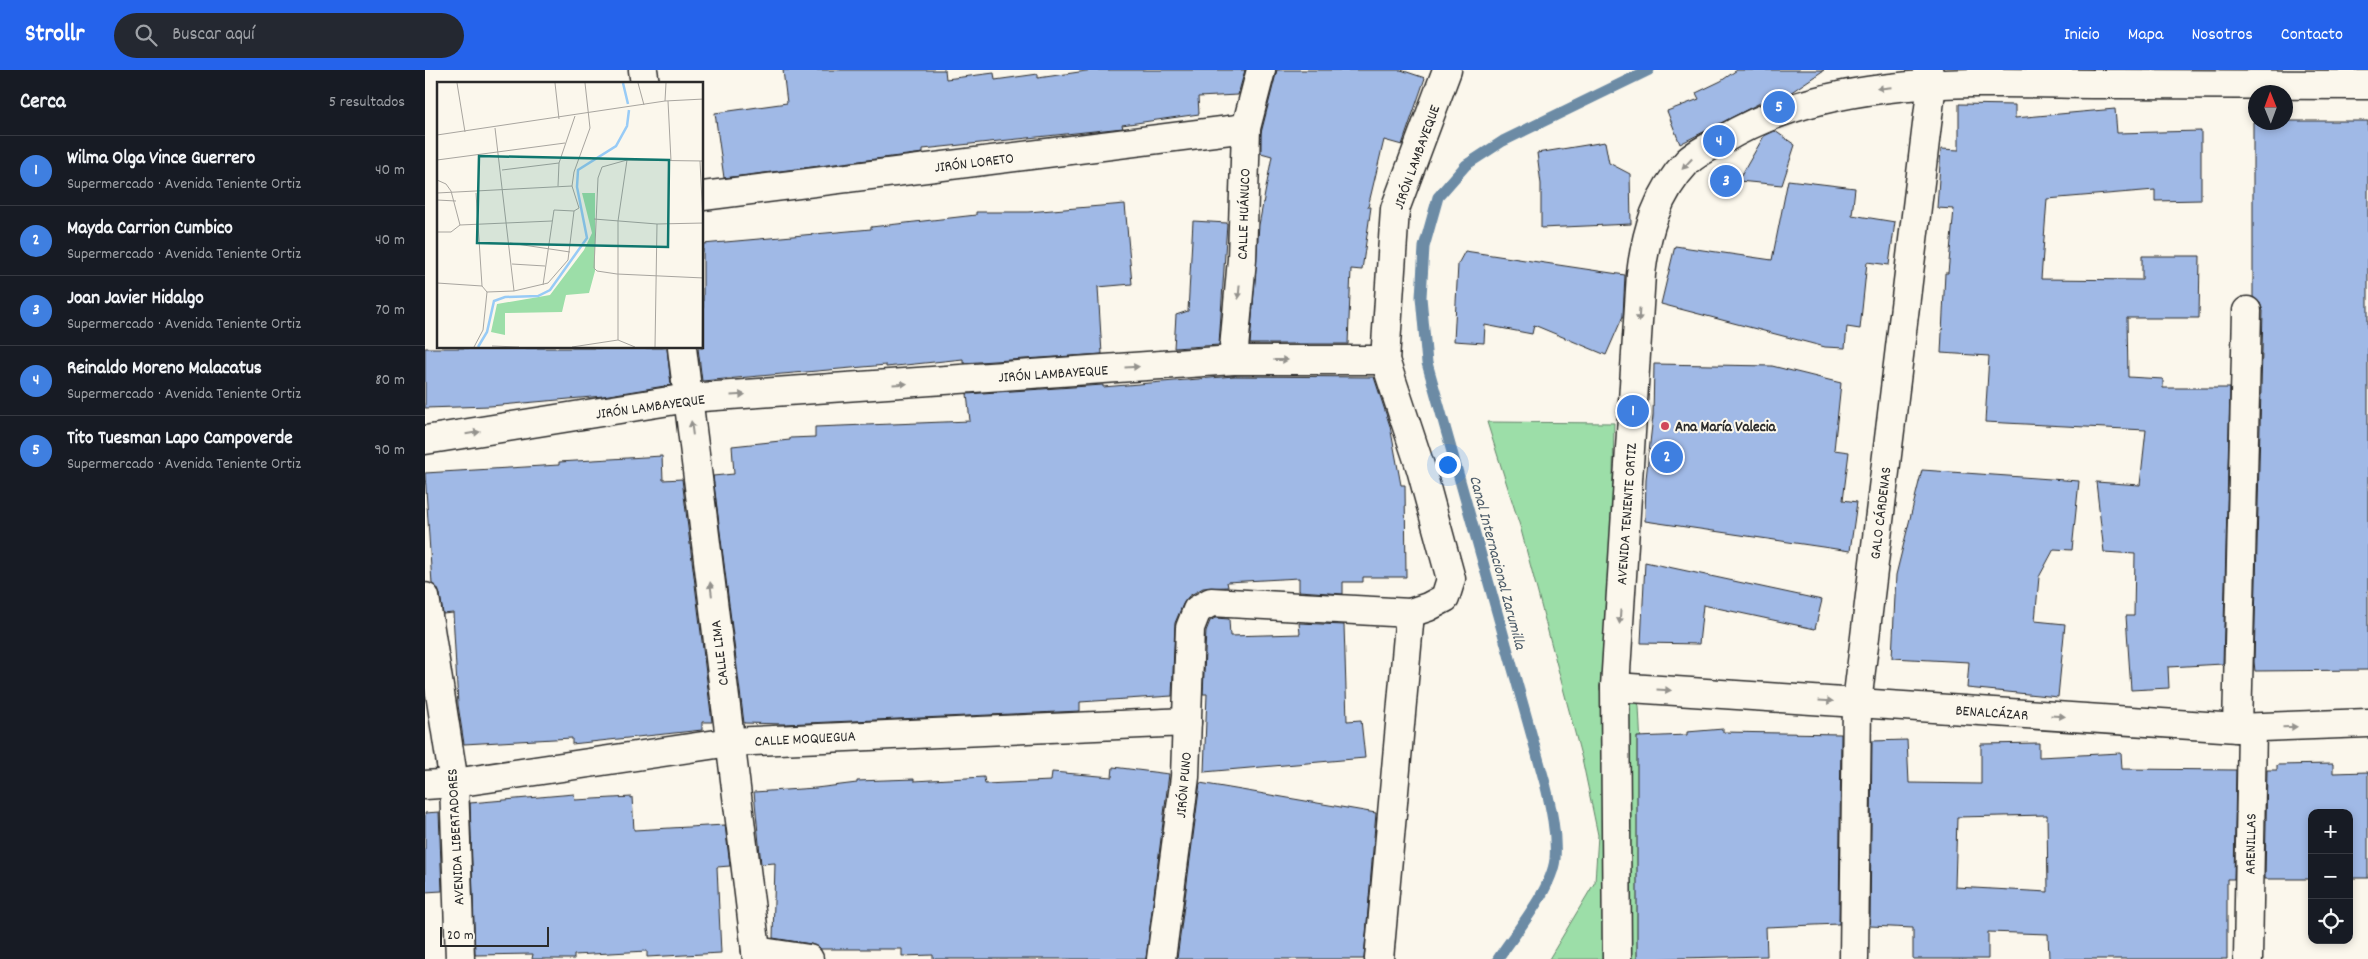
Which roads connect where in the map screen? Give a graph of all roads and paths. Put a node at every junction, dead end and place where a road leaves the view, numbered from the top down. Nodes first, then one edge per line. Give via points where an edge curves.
1 (1261, 70) edge
2 (1447, 70) edge
3 (1930, 77) edge
4 (2368, 85) edge
5 (1246, 128) junction
6 (704, 196) edge
7 (2247, 311) dead end
8 (682, 349) edge
9 (1233, 360) junction
10 (1385, 360) junction
11 (688, 398) junction
12 (425, 440) edge
13 (425, 597) edge
14 (1410, 612) junction
15 (1615, 686) junction
16 (1857, 703) junction
17 (1187, 722) junction
18 (2368, 724) edge
19 (2244, 728) junction
20 (730, 742) junction
21 (455, 783) junction
22 (425, 785) edge
23 (756, 955) edge
24 (460, 959) edge
25 (809, 959) edge
26 (1161, 959) edge
27 (1379, 959) edge
28 (1617, 959) edge
29 (1854, 959) edge
30 (2248, 959) edge

1 - 5 street, CALLE HUÁNUCO
2 - 10 street, JIRÓN LAMBAYEQUE via 1395,209
3 - 4 street, AVENIDA TENIENTE ORTIZ
3 -> 15 street, AVENIDA TENIENTE ORTIZ via 1787,107 1739,129 1688,161 1661,198 1645,239 1641,274
3 - 16 street, GALO CÁRDENAS
5 - 6 street, JIRÓN LORETO
5 -> 9 street, CALLE HUÁNUCO via 1242,259
7 - 19 street, ARENILLAS
8 - 11 street, CALLE LIMA
9 -> 10 street, JIRÓN LAMBAYEQUE
11 -> 9 street, JIRÓN LAMBAYEQUE
10 - 14 street via 1421,469 1451,579 1445,598
12 -> 11 street, JIRÓN LAMBAYEQUE
20 -> 11 street, CALLE LIMA
13 - 21 street, AVENIDA LIBERTADORES
14 - 17 street, JIRÓN PUNO via 1211,602 1197,610 1190,628
14 - 27 street
15 -> 16 street, BENALCÁZAR
15 - 28 street, AVENIDA TENIENTE ORTIZ
16 -> 19 street, BENALCÁZAR
16 - 29 street, GALO CÁRDENAS
17 - 20 street, CALLE MOQUEGUA
17 - 26 street, JIRÓN PUNO via 1185,777
19 -> 18 street, BENALCÁZAR
19 - 30 street, ARENILLAS
20 - 21 street, CALLE MOQUEGUA
20 - 23 street, CALLE LIMA
21 - 22 street, CALLE MOQUEGUA
21 - 24 street, AVENIDA LIBERTADORES
23 - 25 street

